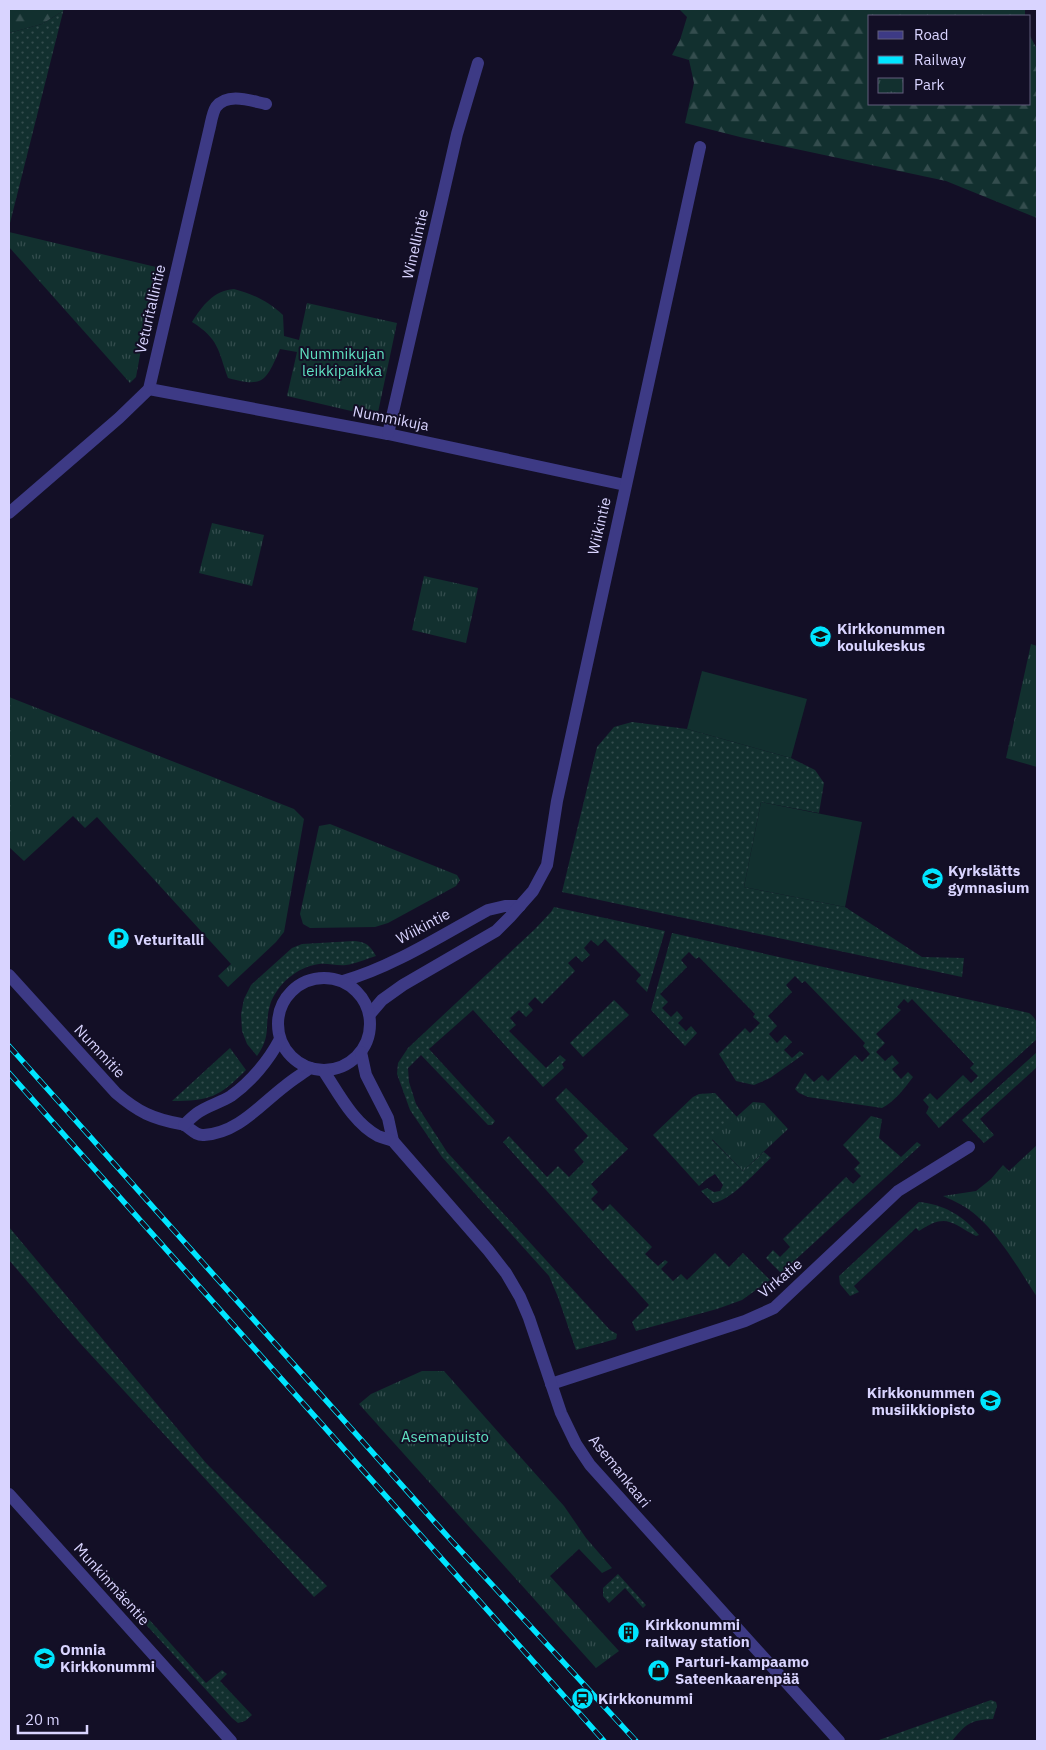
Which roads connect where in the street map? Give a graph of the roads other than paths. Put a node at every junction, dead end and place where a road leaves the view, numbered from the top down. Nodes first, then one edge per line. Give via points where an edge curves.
1 (478, 63) dead end
2 (266, 104) dead end
3 (700, 147) dead end
4 (149, 388) junction
5 (388, 434) junction
6 (625, 485) junction
7 (9, 513) edge
8 (520, 906) junction
9 (9, 975) edge
10 (343, 981) junction
11 (370, 1014) junction
12 (280, 1039) junction
13 (361, 1052) junction
14 (317, 1069) junction
15 (184, 1125) junction
16 (393, 1141) junction
17 (969, 1147) dead end
18 (551, 1384) junction
19 (9, 1494) edge
20 (231, 1741) edge
21 (839, 1741) edge

1 - 5 street, Winellintie via 457,134
2 - 4 street, Veturitallintie via 237,98 216,107
3 - 6 street, Wiikintie
4 - 5 street, Nummikuja
4 - 7 street via 120,418
5 - 6 street, Nummikuja
6 - 8 street, Wiikintie via 557,801 547,865
8 - 10 street, Wiikintie via 488,910 383,966
8 - 11 street, Wiikintie via 496,931 403,985 382,1000
9 - 15 street, Nummitie via 132,1107 164,1122
10 - 11 street via 360,994
10 - 12 street via 319,977 307,980 288,994 280,1010
11 - 13 street via 368,1040
12 - 14 street via 298,1062
12 - 15 street via 273,1053 243,1086 196,1113
13 - 14 street via 344,1066
13 - 16 street, Asemankaari via 366,1075 388,1118
14 - 15 street, Nummitie via 285,1085 244,1120 225,1130 204,1136 195,1134
14 - 16 street, Asemankaari via 364,1126
16 - 18 street, Asemankaari via 506,1273 529,1318
17 - 18 street, Virkatie via 898,1191 774,1308 745,1321
18 - 21 street, Asemankaari via 576,1444 590,1465
19 - 20 street, Munkinmäentie

